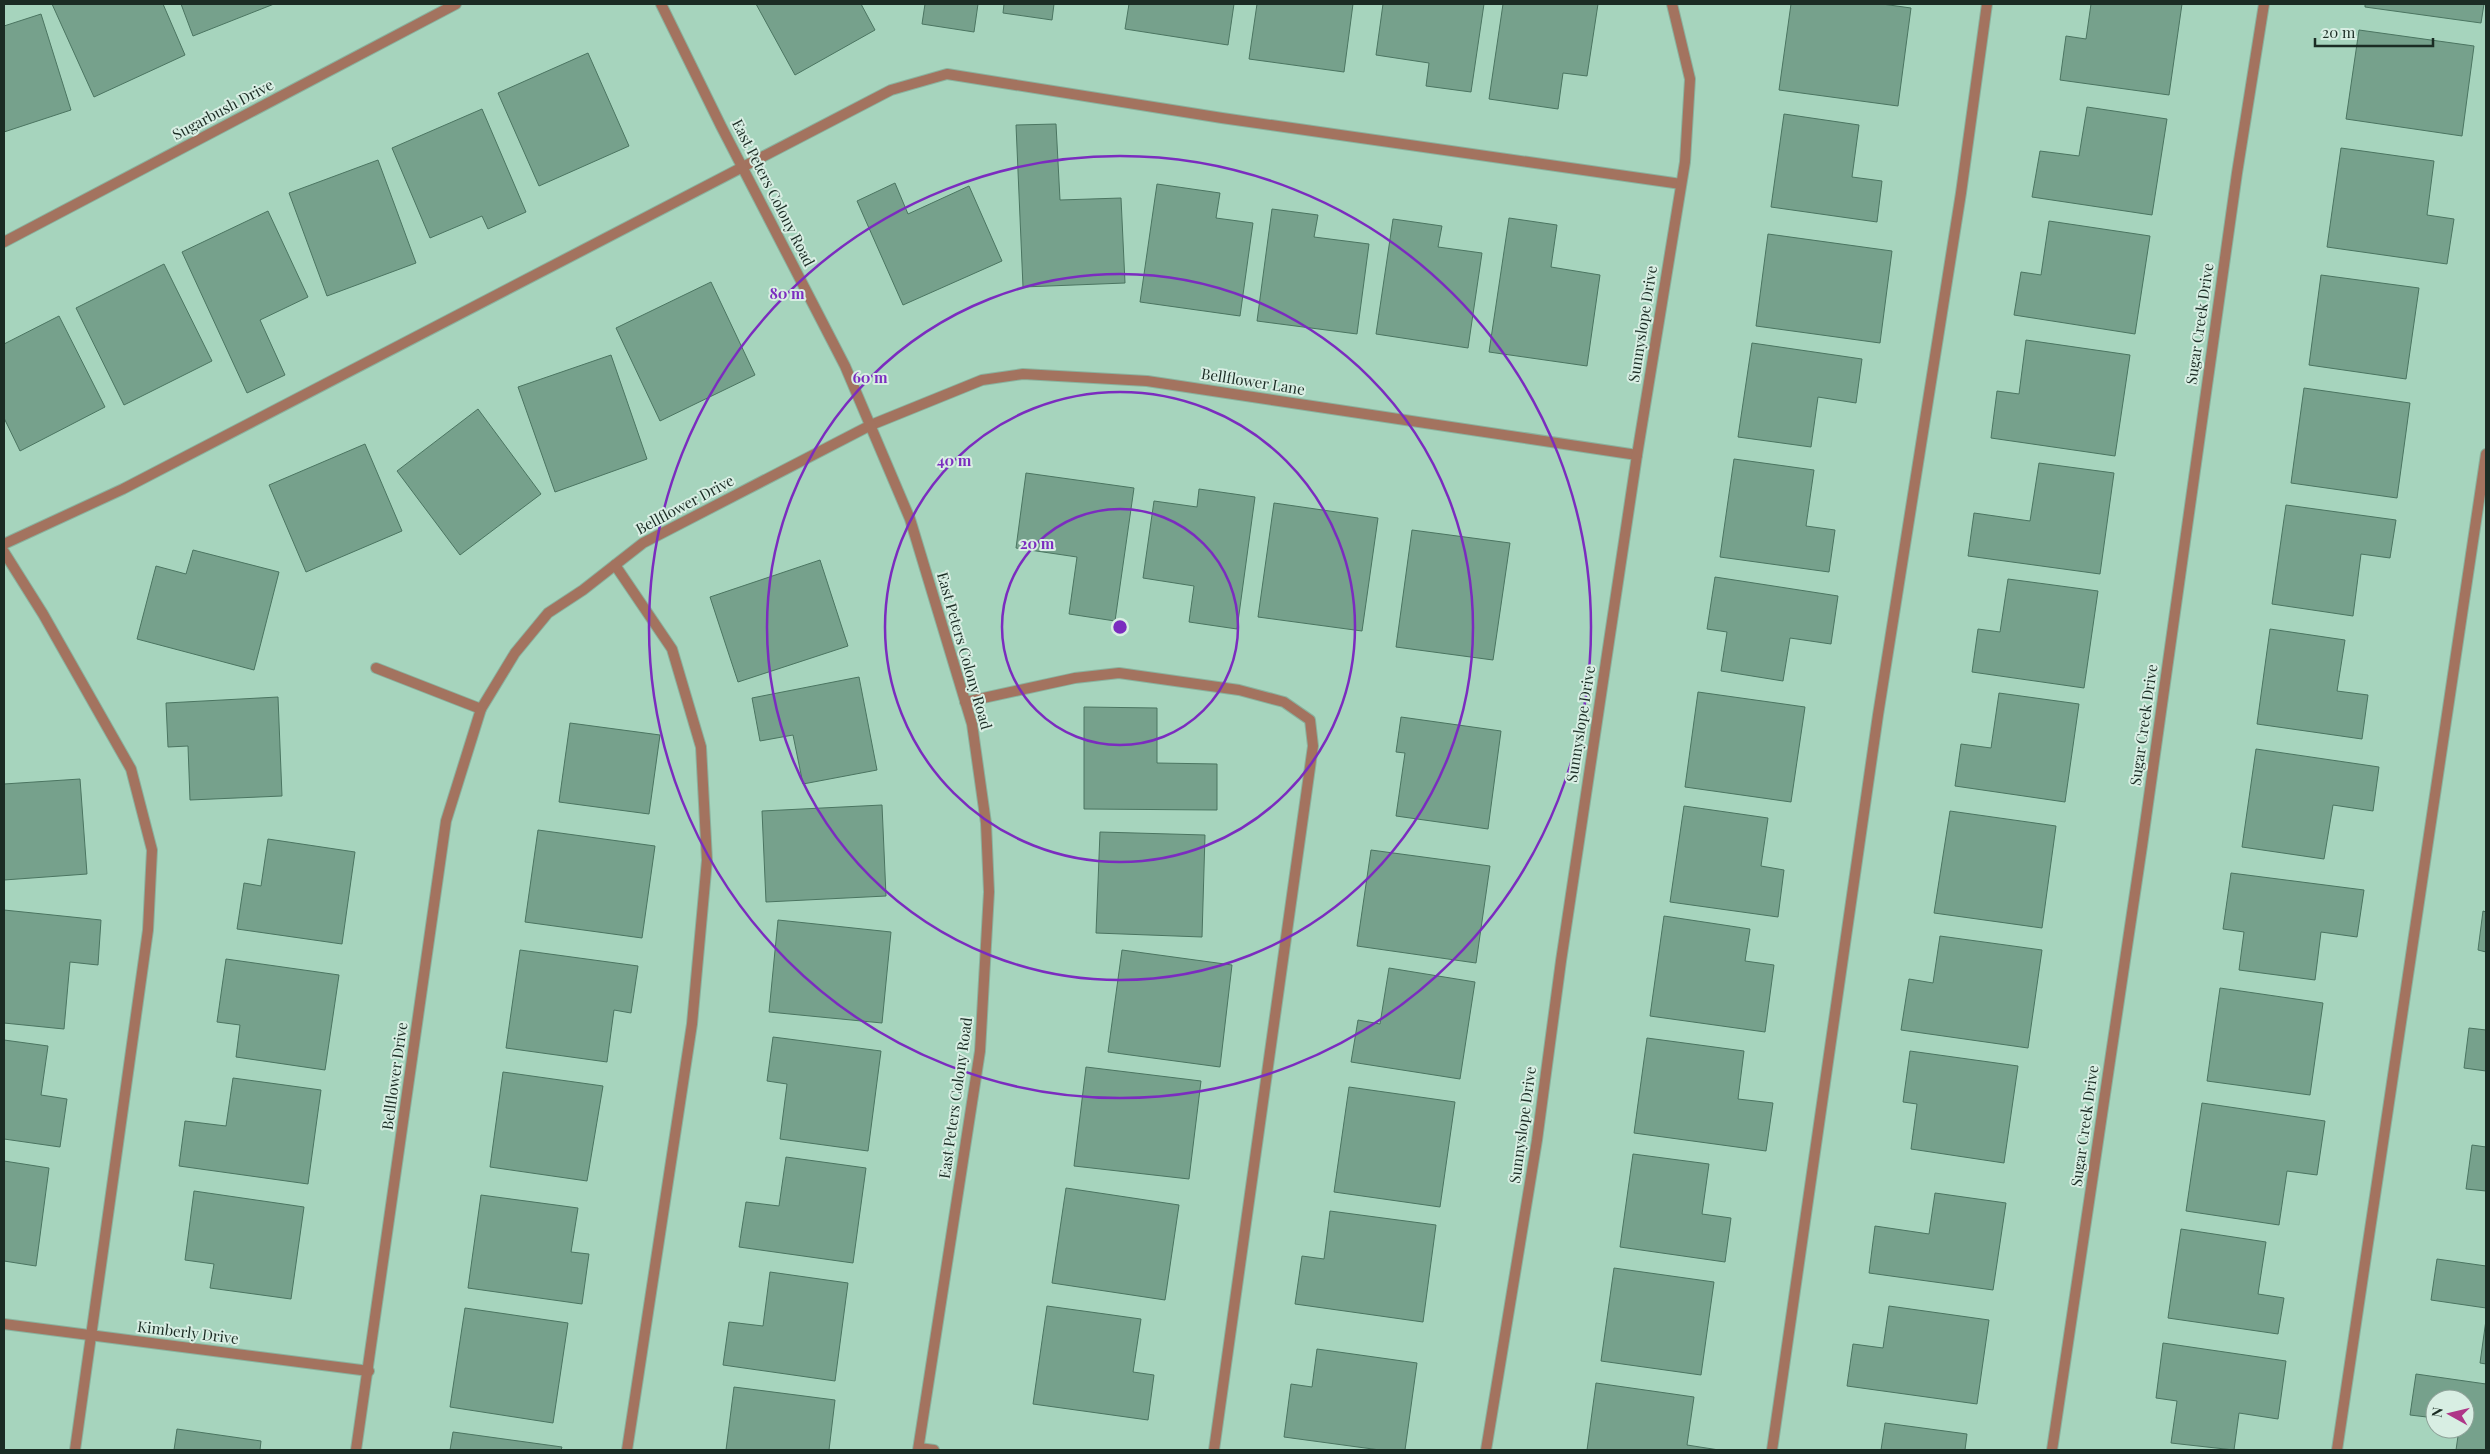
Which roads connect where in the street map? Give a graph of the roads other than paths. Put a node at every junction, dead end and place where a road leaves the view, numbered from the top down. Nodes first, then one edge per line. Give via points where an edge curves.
1 (456, 4) edge
2 (661, 4) edge
3 (1672, 4) edge
4 (1988, 4) edge
5 (2264, 4) edge
6 (743, 168) junction
7 (1681, 184) junction
8 (4, 242) edge
9 (871, 425) junction
10 (2486, 454) edge
11 (1637, 455) junction
12 (4, 544) edge
13 (4, 552) edge
14 (615, 565) junction
15 (376, 668) dead end
16 (965, 702) junction
17 (481, 709) junction
18 (4, 1324) edge
19 (92, 1336) junction
20 (369, 1371) junction
21 (919, 1449) edge
22 (75, 1450) edge
23 (356, 1450) edge
24 (627, 1450) edge
25 (934, 1450) edge
26 (1214, 1450) edge
27 (1486, 1450) edge
28 (1772, 1450) edge
29 (2052, 1450) edge
30 (2337, 1450) edge

1 - 8 street, Sugarbush Drive
2 - 6 street, East Peters Colony Road
3 - 7 street, Sunnyslope Drive via 1690,79
4 - 28 street via 1878,715
5 - 29 street, Sugar Creek Drive via 2235,183 2142,846
6 - 7 street via 891,90 947,74 1222,118
6 - 9 street, East Peters Colony Road via 846,366
6 - 12 street via 140,480
7 - 11 street, Sunnyslope Drive
9 - 11 street, Bellflower Lane via 982,380 1023,374 1147,381
9 - 14 street, Bellflower Drive via 643,543
9 - 16 street, East Peters Colony Road via 910,520
10 - 30 street
11 - 27 street, Sunnyslope Drive via 1560,961 1537,1140
13 - 19 street via 131,769 152,850 148,930
14 - 17 street, Bellflower Drive via 548,613 515,653
14 - 24 street via 672,649 701,747 708,860 692,1024
15 - 17 street
16 - 21 street, East Peters Colony Road via 972,724 986,823 989,892 980,1051
16 - 26 street via 1075,678 1119,673 1239,690 1284,702 1310,720 1313,746
17 - 20 street, Bellflower Drive via 446,821
18 - 19 street, Kimberly Drive
19 - 20 street, Kimberly Drive
19 - 22 street
20 - 23 street, Bellflower Drive
21 - 25 street

